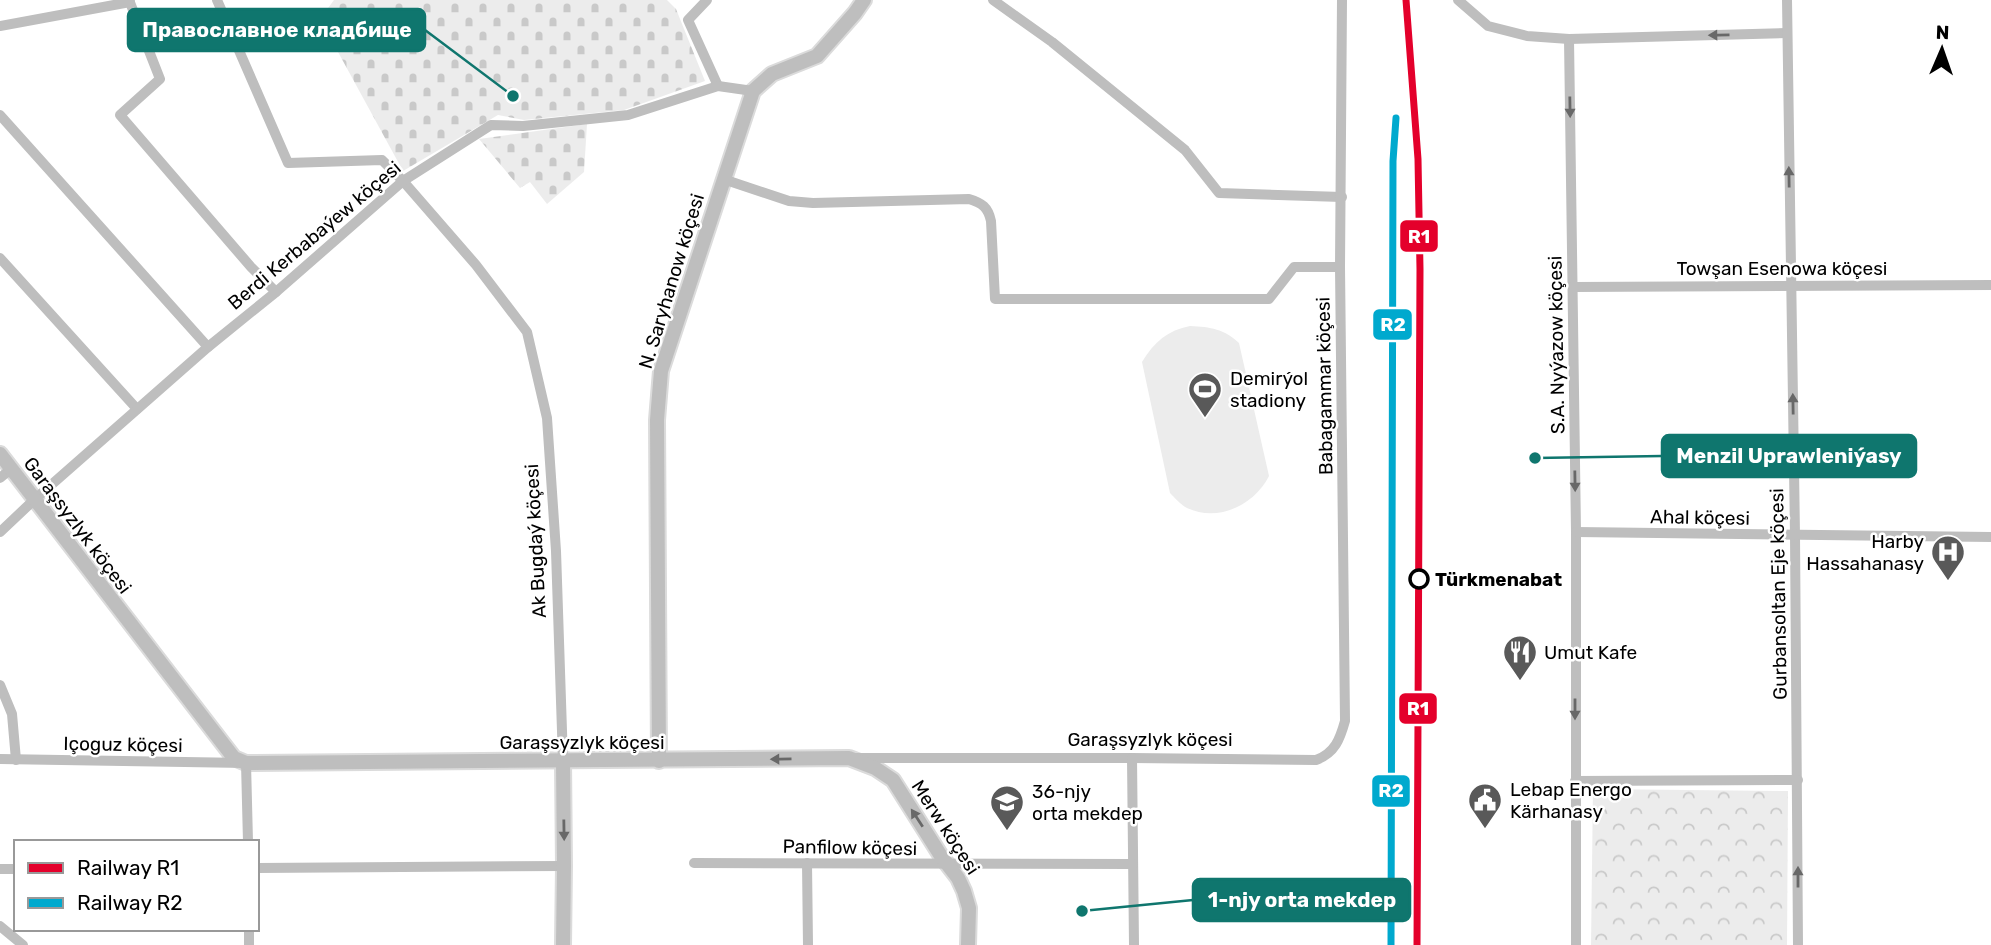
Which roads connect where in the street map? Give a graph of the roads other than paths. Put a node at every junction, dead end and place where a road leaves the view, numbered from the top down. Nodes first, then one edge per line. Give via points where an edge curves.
1 (217, 0) edge
2 (707, 0) edge
3 (864, 0) edge
4 (993, 0) edge
5 (1342, 0) edge
6 (1458, 0) edge
7 (1787, 0) edge
8 (130, 1) edge
9 (0, 26) edge
10 (1787, 33) junction
11 (1569, 38) junction
12 (718, 86) junction
13 (753, 91) junction
14 (0, 115) edge
15 (723, 179) junction
16 (403, 181) junction
17 (1342, 197) junction
18 (0, 258) edge
19 (1340, 267) junction
20 (1791, 285) junction
21 (1991, 285) edge
22 (1573, 287) junction
23 (276, 292) junction
24 (208, 347) junction
25 (137, 409) junction
26 (0, 454) edge
27 (6, 474) edge
28 (34, 500) junction
29 (0, 532) edge
30 (1576, 532) junction
31 (1795, 535) junction
32 (1991, 537) edge
33 (0, 685) edge
34 (849, 758) junction
35 (1132, 758) junction
36 (0, 759) edge
37 (16, 760) junction
38 (1316, 760) joint
39 (563, 761) junction
40 (659, 761) junction
41 (246, 763) junction
42 (1798, 780) junction
43 (1575, 781) junction
44 (248, 840) edge
45 (694, 863) dead end
46 (807, 863) junction
47 (1133, 864) junction
48 (948, 865) junction
49 (564, 866) junction
50 (259, 868) edge
51 (0, 926) edge
52 (23, 945) edge
53 (563, 945) edge
54 (808, 945) edge
55 (968, 945) edge
56 (1134, 945) edge
57 (1576, 945) edge
58 (1798, 945) edge

1 - 16 street, Ak Bugdaý köçesi via 288,163 382,160
2 - 12 street via 688,20
3 - 13 main road via 817,55 772,74
4 - 17 street via 1185,150 1219,193
5 - 17 street, Babagammar köçesi
6 - 11 street via 1488,26 1527,36
7 - 10 street, Gurbansoltan Eje köçesi
8 - 9 street
8 - 23 street via 160,79 120,115
10 -> 11 street
20 -> 10 street, Gurbansoltan Eje köçesi
11 -> 22 street, S.A. Nyýazow köçesi
12 - 13 street, Berdi Kerbabaýew köçesi
12 - 16 street, Berdi Kerbabaýew köçesi via 628,115 491,125
13 - 15 main road, N. Saryhanow köçesi
14 - 24 street
15 - 19 street via 789,201 969,199 981,203 991,221 995,299 1269,299 1294,267
15 - 40 main road, N. Saryhanow köçesi via 661,371 657,420
16 - 23 street, Berdi Kerbabaýew köçesi
16 - 39 street, Ak Bugdaý köçesi via 527,332 547,418
17 - 19 street, Babagammar köçesi
18 - 25 street
19 - 38 street, Babagammar köçesi via 1345,721 1334,748
20 - 21 street, Towşan Esenowa köçesi
20 - 22 street, Towşan Esenowa köçesi
31 -> 20 street, Gurbansoltan Eje köçesi
22 -> 30 street, S.A. Nyýazow köçesi
23 - 24 street, Berdi Kerbabaýew köçesi
24 - 25 street, Berdi Kerbabaýew köçesi
25 - 28 street, Berdi Kerbabaýew köçesi
26 - 27 main road, Garaşsyzlyk köçesi
27 - 28 main road, Garaşsyzlyk köçesi
28 - 29 street, Berdi Kerbabaýew köçesi
28 - 41 main road, Garaşsyzlyk köçesi via 234,758
30 - 31 street, Ahal köçesi
30 -> 43 street, S.A. Nyýazow köçesi
31 - 32 street, Ahal köçesi
31 - 42 street, Gurbansoltan Eje köçesi
33 - 37 street via 12,714
34 - 35 street, Garaşsyzlyk köçesi
34 -> 40 main road, Garaşsyzlyk köçesi
48 -> 34 main road, Merw köçesi via 893,780
35 - 38 street, Garaşsyzlyk köçesi
35 - 47 street
36 - 37 street, Içoguz köçesi
37 - 41 street, Içoguz köçesi
39 - 40 main road, Garaşsyzlyk köçesi
39 - 41 main road, Garaşsyzlyk köçesi
39 -> 49 main road, Ak Bugdaý köçesi
41 - 44 street
42 - 43 street
58 -> 42 street, Gurbansoltan Eje köçesi
43 - 57 street, S.A. Nyýazow köçesi
45 - 46 street, Panfilow köçesi
46 - 48 street, Panfilow köçesi
46 - 54 street
47 - 48 street, Panfilow köçesi
47 - 56 street
48 - 55 main road, Merw köçesi via 969,908
49 - 50 street
49 - 53 main road, Ak Bugdaý köçesi
51 - 52 street

